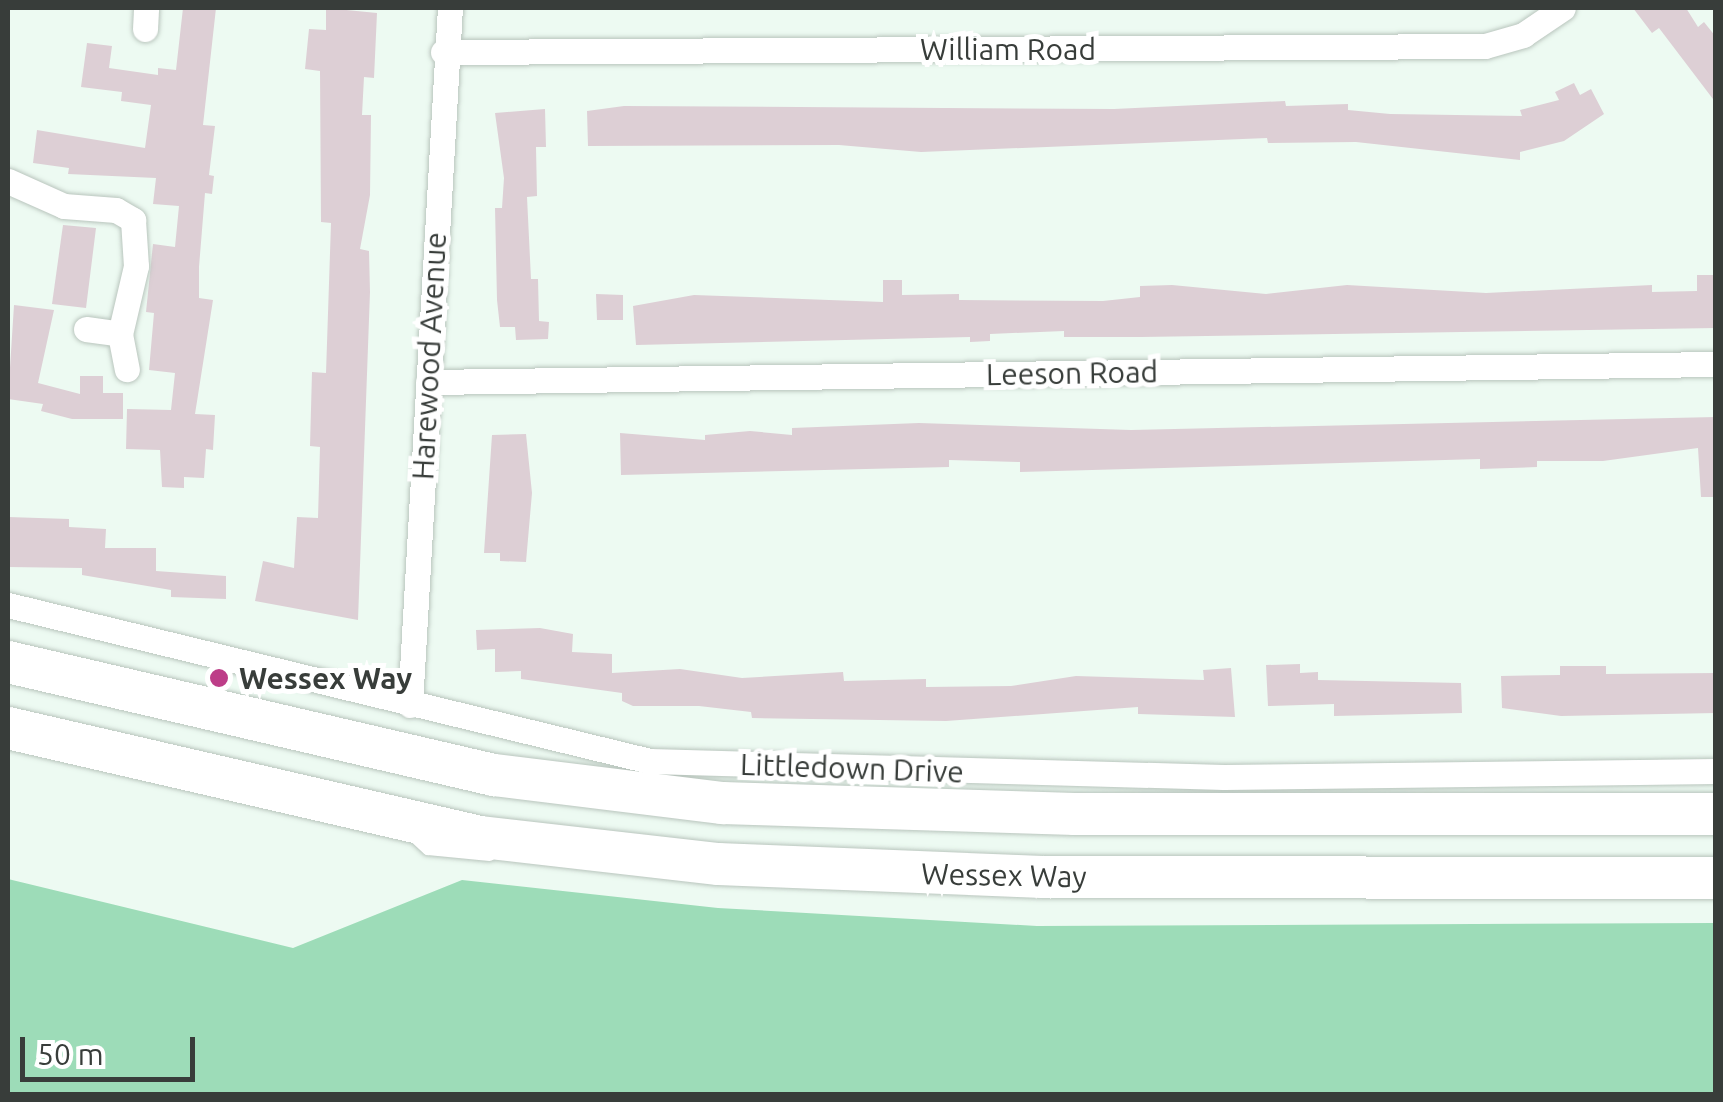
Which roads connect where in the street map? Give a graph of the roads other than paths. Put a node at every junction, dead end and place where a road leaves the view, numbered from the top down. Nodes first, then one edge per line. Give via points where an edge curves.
1 (450, 8) edge
2 (1563, 8) edge
3 (443, 52) junction
4 (8, 181) edge
5 (86, 329) dead end
6 (120, 334) junction
7 (1716, 364) edge
8 (127, 368) dead end
9 (428, 382) junction
10 (8, 605) edge
11 (8, 662) edge
12 (410, 705) junction
13 (8, 728) edge
14 (1716, 771) edge
15 (1716, 814) edge
16 (1716, 878) edge

1 - 3 street, Harewood Avenue
2 - 3 street, William Road via 1523,36 1485,46
3 - 9 street, Harewood Avenue
4 - 6 street via 64,206 116,210 132,220 136,266
5 - 6 street
6 - 8 street
7 - 9 street, Leeson Road
9 - 12 street, Harewood Avenue
10 - 12 street, Littledown Drive
11 - 15 highway, Wessex Way via 494,775 738,804 1094,814
12 - 14 street, Littledown Drive via 650,761 1224,777
13 - 16 highway, Wessex Way via 396,820 547,846 876,872

